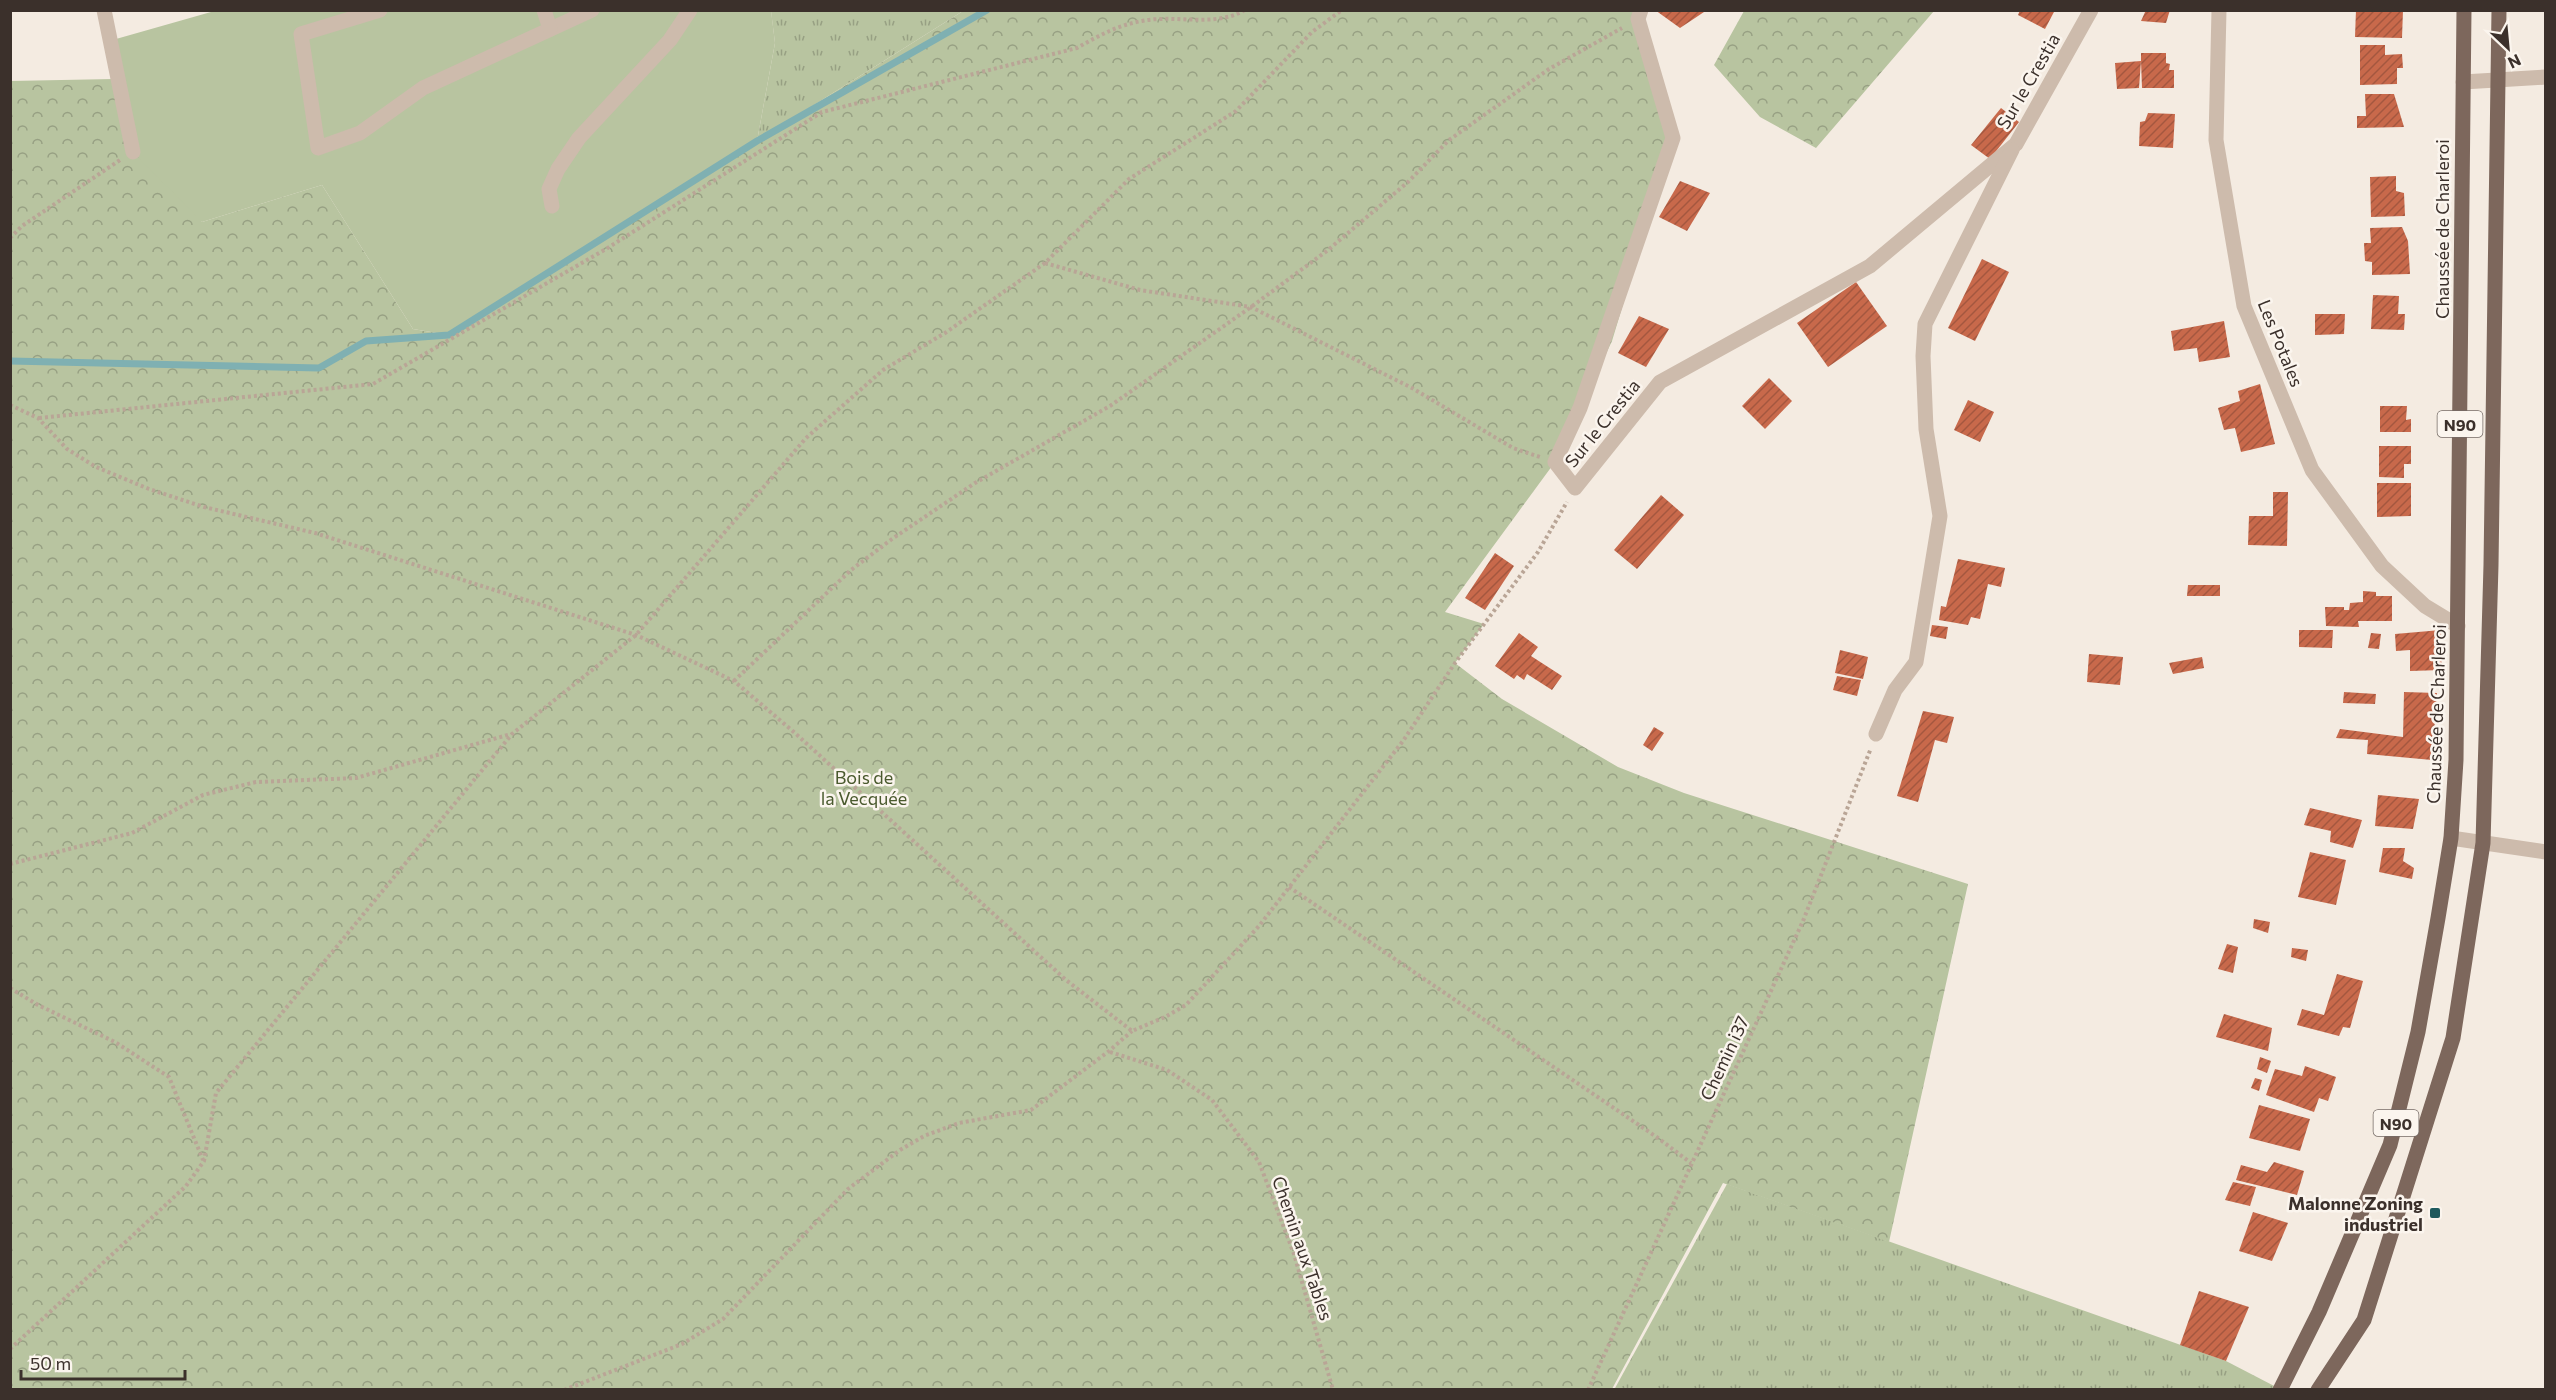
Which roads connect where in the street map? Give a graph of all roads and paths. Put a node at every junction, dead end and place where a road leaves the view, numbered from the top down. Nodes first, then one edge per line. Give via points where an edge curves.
1 (104, 10) edge
2 (380, 10) edge
3 (544, 10) edge
4 (592, 10) edge
5 (690, 10) edge
6 (1245, 10) edge
7 (1342, 10) edge
8 (2091, 10) edge
9 (2220, 10) edge
10 (2464, 10) edge
11 (2499, 10) edge
12 (1640, 15) edge
13 (550, 29) junction
14 (2546, 76) edge
15 (2498, 80) junction
16 (2463, 82) junction
17 (2016, 144) junction
18 (133, 152) joint
19 (552, 206) dead end
20 (10, 238) edge
21 (1045, 263) junction
22 (1251, 307) junction
23 (10, 405) edge
24 (38, 418) junction
25 (1555, 462) junction
26 (1575, 488) junction
27 (2458, 626) junction
28 (636, 635) junction
29 (734, 681) junction
30 (512, 734) junction
31 (1876, 734) joint
32 (2451, 838) junction
33 (2483, 843) junction
34 (2546, 852) edge
35 (10, 864) edge
36 (1289, 886) junction
37 (10, 988) edge
38 (1131, 1030) junction
39 (1109, 1052) junction
40 (204, 1161) junction
41 (1690, 1163) junction
42 (10, 1349) edge
43 (564, 1389) edge
44 (1333, 1389) edge
45 (1588, 1389) edge
46 (2280, 1389) edge
47 (2318, 1389) edge

1 - 18 street
2 - 13 street via 302,34 318,148 360,133 423,88
3 - 13 street
4 - 13 street
5 - 19 street via 670,40 579,138 549,189
6 - 24 path via 1234,17 1206,20 1143,20 1107,31 1077,48 822,112 606,249 373,384
7 - 21 path via 1312,32 1236,111 1129,179
8 - 17 street, Sur le Crestia
9 - 27 street, Les Potales via 2216,140 2244,306 2312,470 2382,566 2425,606
10 - 16 main road, Chaussée de Charleroi / N90
11 - 15 main road, N90
12 - 22 path via 1549,69 1449,140 1408,182 1328,250
12 - 25 street, Sur le Crestia via 1673,138 1580,408
14 - 15 street
15 - 16 street
15 - 33 main road, N90
16 - 27 main road, Chaussée de Charleroi / N90
17 - 26 street, Sur le Crestia via 1870,266 1660,382
17 - 31 street via 1925,324 1926,429 1940,516 1916,662 1895,690
18 - 20 path
21 - 22 path via 1140,290
21 - 28 path via 945,333 883,370 806,438
22 - 25 path via 1412,388 1513,448
22 - 29 path via 1110,406 975,483 892,539 851,570
23 - 24 path
24 - 28 path via 67,448 96,467 149,489 204,507 315,533
25 - 26 street, Sur le Crestia
26 - 36 path via 1538,552 1403,741
27 - 32 main road, Chaussée de Charleroi / N90
28 - 29 path
28 - 30 path
29 - 38 path via 1066,980
30 - 35 path via 356,778 256,782 203,795 132,833
30 - 40 path via 216,1093
31 - 41 path, Chemin i37 via 1803,921
32 - 33 street
32 - 46 main road, Chaussée de Charleroi / N90 via 2418,1032 2390,1145 2319,1312
33 - 34 street
33 - 47 main road, N90 via 2453,1038 2364,1320
36 - 38 path via 1259,926 1186,1005
36 - 41 path
37 - 40 path via 115,1042 169,1077
38 - 39 path
39 - 43 path via 1031,1110 959,1123 900,1150 848,1189 723,1319 682,1344
39 - 44 path, Chemin aux Tables via 1167,1070 1212,1100 1259,1162 1294,1254
40 - 42 path via 186,1186
41 - 45 path, Chemin i37

